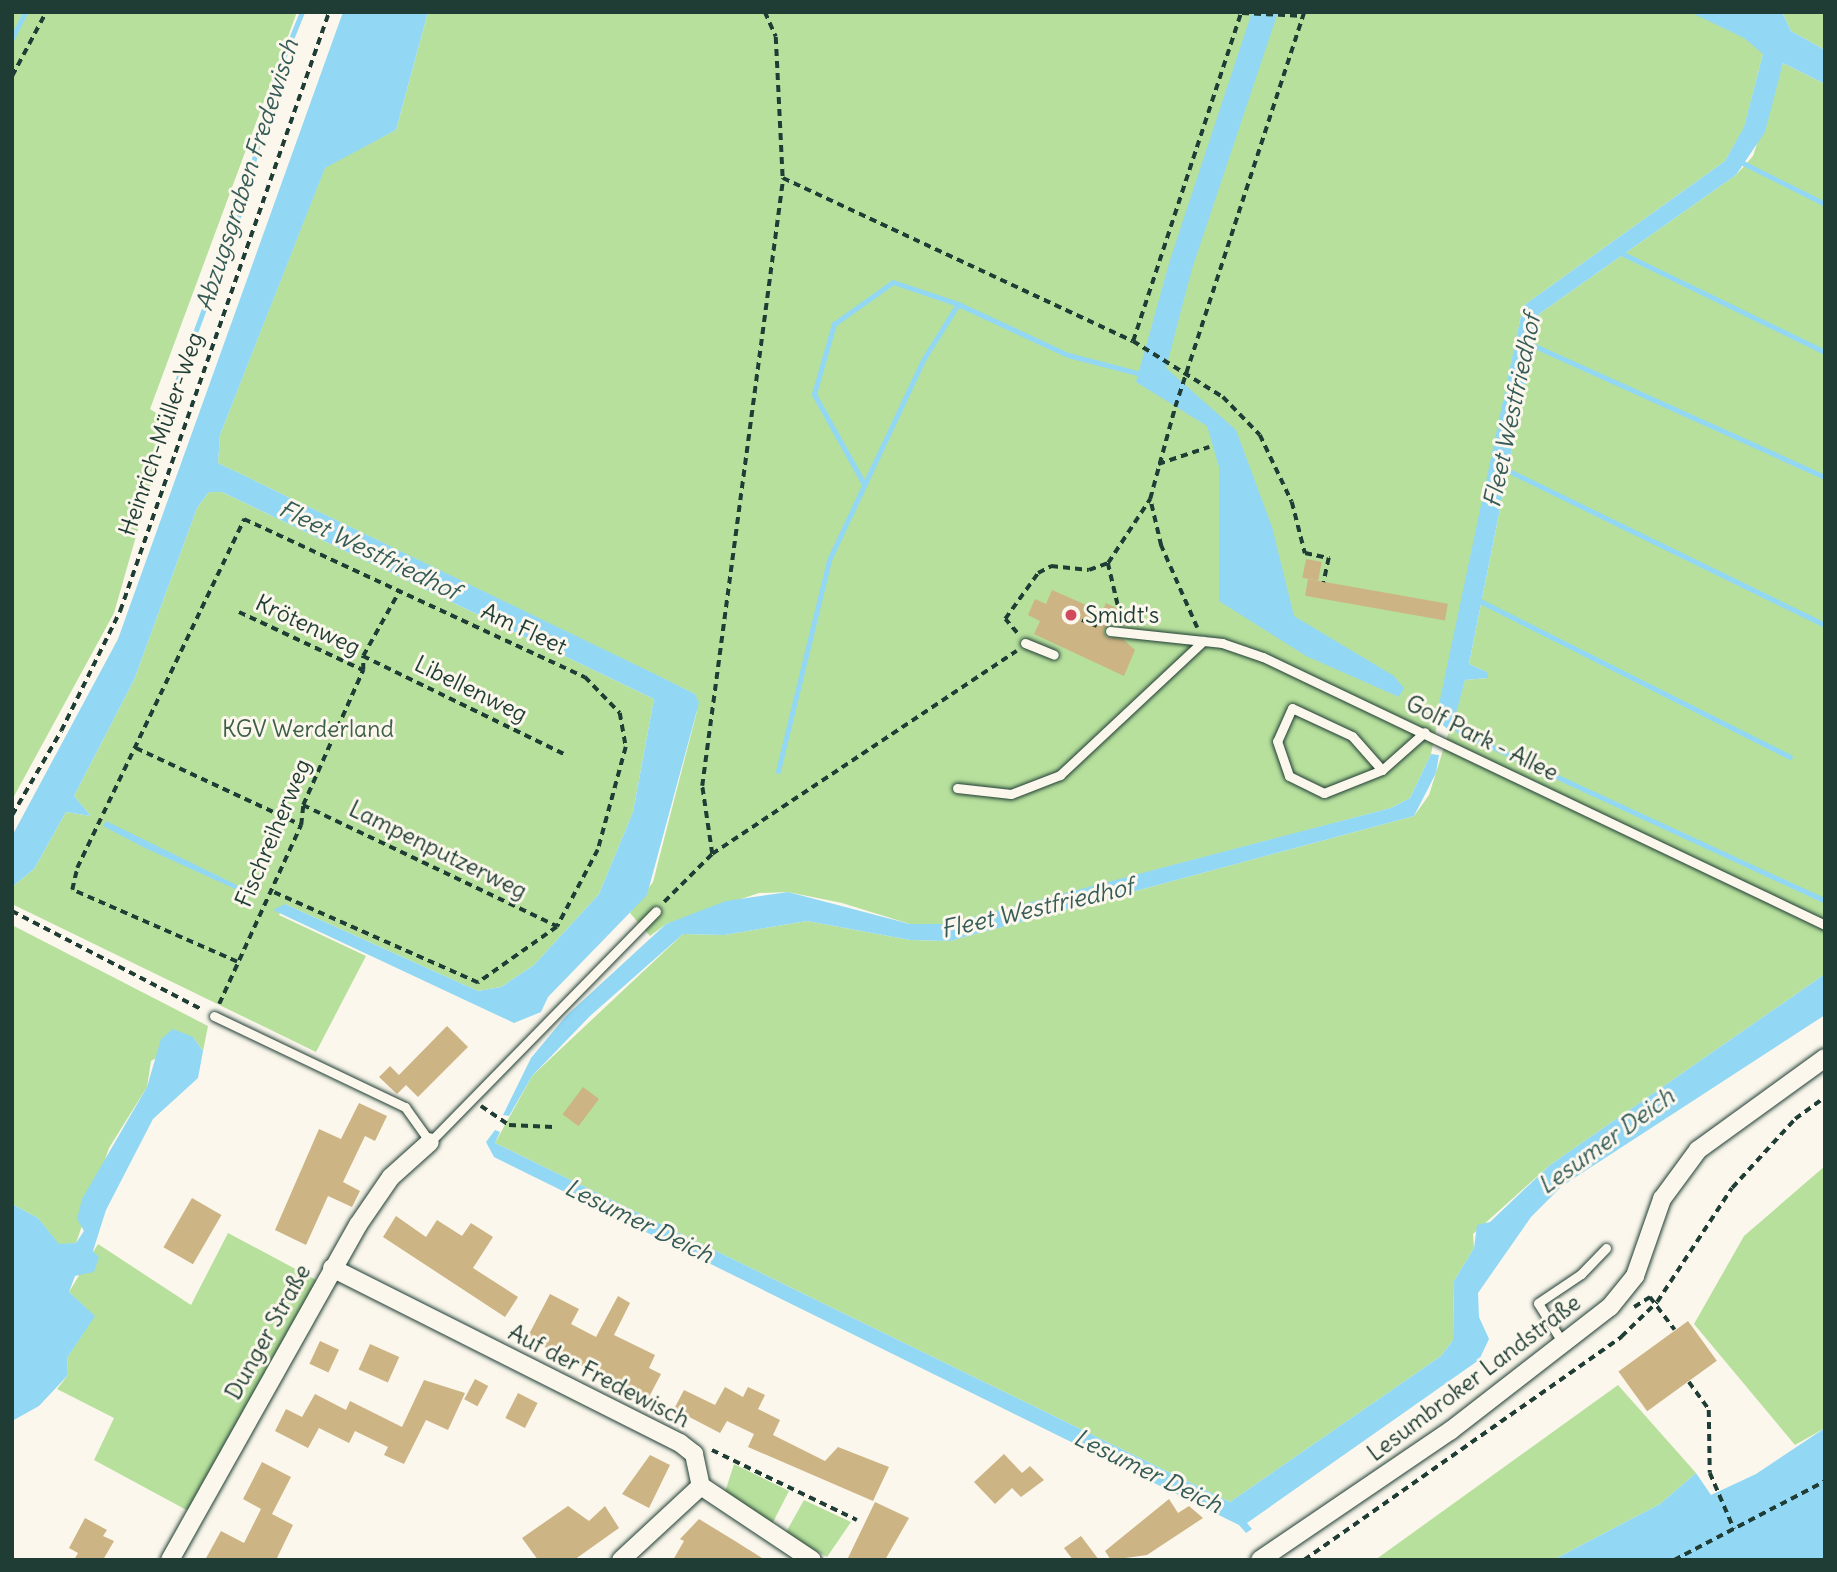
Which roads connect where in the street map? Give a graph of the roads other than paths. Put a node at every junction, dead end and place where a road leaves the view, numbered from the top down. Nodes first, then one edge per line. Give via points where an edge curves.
1 (1110, 631) dead end
2 (1202, 641) junction
3 (1025, 643) road end
4 (1054, 655) dead end
5 (1425, 732) junction
6 (1382, 770) junction
7 (957, 788) dead end
8 (656, 911) road end
9 (1825, 925) edge
10 (214, 1016) road end
11 (1825, 1058) edge
12 (430, 1142) junction
13 (1606, 1248) dead end
14 (332, 1268) junction
15 (1564, 1345) junction
16 (701, 1486) junction
17 (170, 1560) edge
18 (621, 1560) edge
19 (812, 1560) edge
20 (1260, 1560) edge

1 - 2 lane, Golf Park - Allee
2 - 5 lane, Golf Park - Allee via 1264,657
2 - 7 lane via 1060,775 1011,794
3 - 4 lane
5 - 6 lane
5 - 9 lane, Golf Park - Allee
6 - 6 lane via 1324,793 1289,776 1277,741 1292,708 1352,736
8 - 12 lane
10 - 12 lane via 405,1107
11 - 15 street, Lesumbroker Landstraße via 1698,1150 1662,1199 1635,1276 1610,1307
12 - 14 street, Dunger Straße via 391,1177
13 - 15 lane via 1581,1274 1538,1303
14 - 16 street, Auf der Fredewisch via 694,1454
14 - 17 street, Dunger Straße
15 - 20 street, Lesumbroker Landstraße via 1450,1431
16 - 18 street
16 - 19 street

